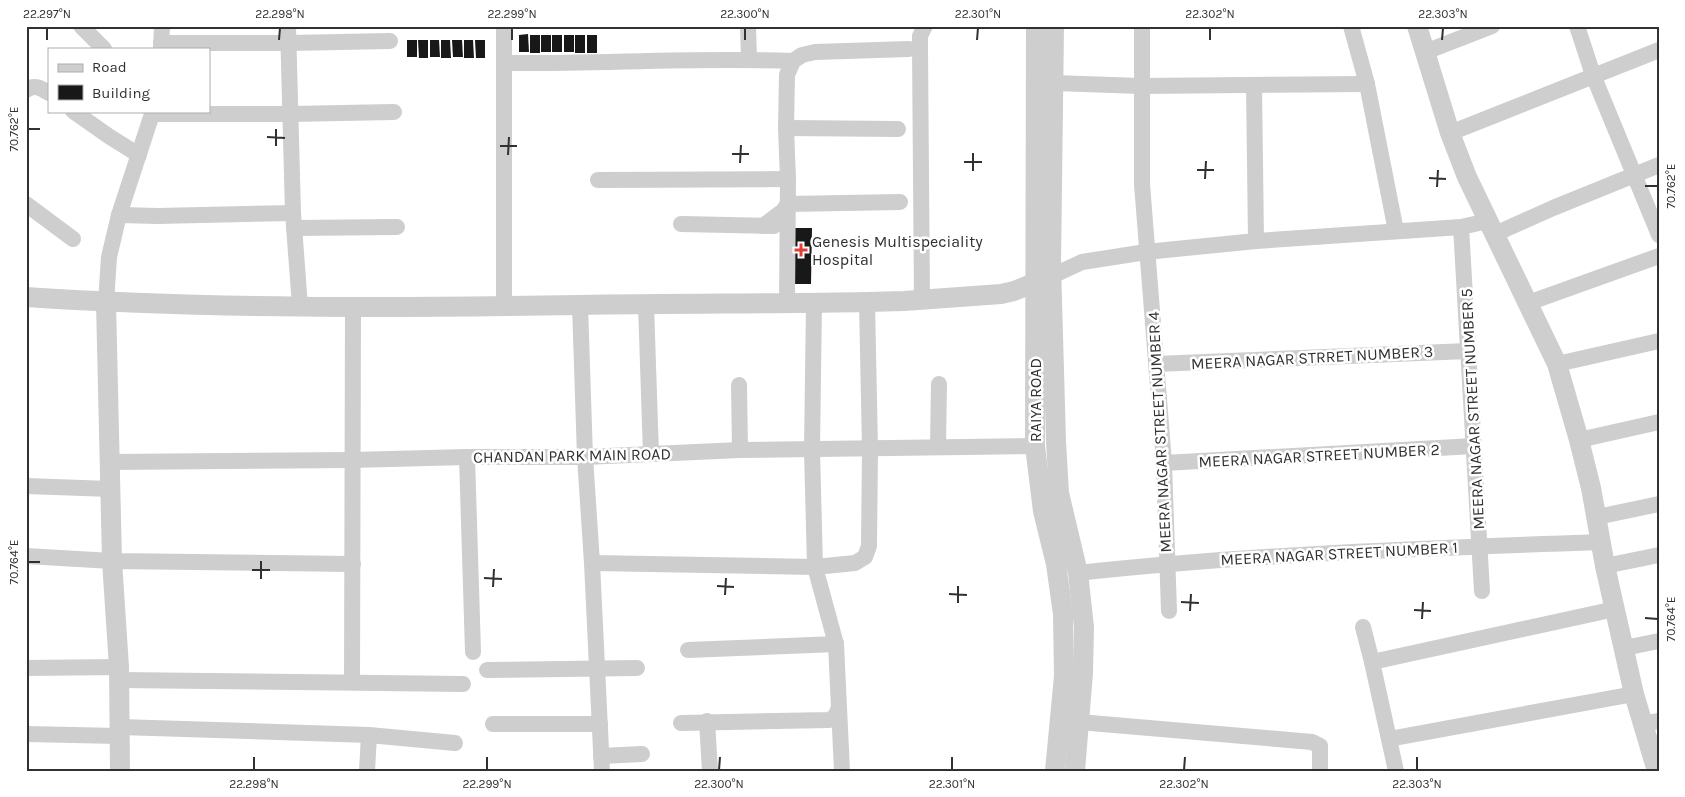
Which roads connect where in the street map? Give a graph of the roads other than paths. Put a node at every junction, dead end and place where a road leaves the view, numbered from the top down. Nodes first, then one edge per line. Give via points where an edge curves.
1 (81, 26) edge
2 (162, 26) edge
3 (288, 26) edge
4 (504, 26) edge
5 (748, 26) edge
6 (925, 26) edge
7 (1036, 26) edge
8 (1054, 26) edge
9 (1142, 26) edge
10 (1351, 26) edge
11 (1417, 26) edge
12 (1492, 26) edge
13 (1577, 26) edge
14 (390, 41) dead end
15 (289, 43) junction
16 (161, 46) edge
17 (103, 48) edge
18 (909, 49) dead end
19 (1659, 50) edge
20 (1425, 52) junction
21 (749, 59) junction
22 (793, 61) junction
23 (504, 63) junction
24 (1593, 75) junction
25 (1054, 83) junction
26 (1368, 84) junction
27 (1254, 85) junction
28 (1141, 86) junction
29 (26, 90) edge
30 (48, 93) edge
31 (74, 112) edge
32 (394, 112) dead end
33 (153, 113) edge
34 (290, 114) junction
35 (786, 128) junction
36 (898, 129) dead end
37 (1450, 133) junction
38 (139, 155) junction
39 (1659, 165) edge
40 (1634, 174) junction
41 (788, 179) junction
42 (598, 180) dead end
43 (900, 202) dead end
44 (26, 204) edge
45 (788, 204) junction
46 (119, 215) junction
47 (294, 220) junction
48 (681, 224) dead end
49 (763, 226) junction
50 (788, 226) junction
51 (397, 227) dead end
52 (1461, 227) junction
53 (1492, 228) junction
54 (1396, 230) junction
55 (1659, 235) edge
56 (73, 239) dead end
57 (1256, 240) junction
58 (1146, 252) junction
59 (1659, 256) edge
60 (1043, 280) junction
61 (26, 297) edge
62 (922, 300) junction
63 (106, 302) junction
64 (867, 302) junction
65 (799, 303) junction
66 (1528, 303) junction
67 (646, 304) junction
68 (580, 305) junction
69 (300, 306) junction
70 (353, 306) junction
71 (504, 307) junction
72 (1659, 341) edge
73 (1468, 351) junction
74 (1156, 364) junction
75 (1558, 364) junction
76 (939, 384) dead end
77 (739, 385) dead end
78 (1659, 422) edge
79 (1579, 440) junction
80 (1035, 446) junction
81 (1474, 446) junction
82 (938, 447) junction
83 (870, 449) junction
84 (740, 450) junction
85 (812, 450) junction
86 (651, 454) junction
87 (468, 457) junction
88 (585, 457) junction
89 (352, 460) junction
90 (110, 462) junction
91 (1164, 463) junction
92 (26, 486) edge
93 (111, 489) junction
94 (1659, 504) edge
95 (1597, 517) junction
96 (1601, 542) junction
97 (1480, 546) junction
98 (1659, 555) edge
99 (26, 556) edge
100 (112, 561) junction
101 (592, 563) junction
102 (1167, 563) junction
103 (353, 564) junction
104 (815, 566) junction
105 (1605, 566) junction
106 (1078, 573) junction
107 (1058, 576) junction
108 (1482, 591) dead end
109 (1615, 609) junction
110 (1169, 611) dead end
111 (1363, 627) dead end
112 (1659, 642) edge
113 (836, 644) junction
114 (1624, 648) junction
115 (688, 650) dead end
116 (473, 652) dead end
117 (1372, 662) junction
118 (26, 668) edge
119 (637, 668) dead end
120 (597, 669) junction
121 (487, 670) dead end
122 (119, 673) junction
123 (352, 682) junction
124 (462, 684) dead end
125 (1634, 694) junction
126 (838, 710) junction
127 (707, 721) junction
128 (1079, 722) junction
129 (681, 723) dead end
130 (1650, 723) edge
131 (494, 724) dead end
132 (600, 724) junction
133 (119, 731) junction
134 (26, 734) edge
135 (369, 735) junction
136 (1390, 739) junction
137 (455, 743) dead end
138 (642, 754) dead end
139 (601, 763) edge
140 (120, 771) edge
141 (367, 771) edge
142 (710, 771) edge
143 (842, 771) edge
144 (1055, 771) edge
145 (1075, 771) edge
146 (1320, 771) edge
147 (1396, 771) edge
148 (1657, 771) edge

1 - 17 street
2 - 16 street
3 - 15 street
4 - 23 street
5 - 21 street
6 - 62 street via 920,36
7 - 60 street, RAIYA ROAD
8 - 25 street, RAIYA ROAD
9 - 28 street, MEERA NAGAR STREET NUMBER 4
10 - 26 street
11 - 20 street
12 - 20 street
13 - 24 street
14 - 15 street
15 - 16 street
15 - 34 street
18 - 22 street via 815,52
19 - 24 street
20 - 37 street
21 - 22 street
21 - 23 street
22 - 35 street via 787,76
23 - 71 street
24 - 37 street
24 - 40 street
25 - 28 street
25 - 60 street, RAIYA ROAD
26 - 27 street
26 - 54 street
27 - 28 street
27 - 57 street
28 - 58 street, MEERA NAGAR STREET NUMBER 4
29 - 30 street via 36,87
31 - 38 street
32 - 34 street
33 - 34 street
33 - 38 street
34 - 47 street
35 - 36 street
35 - 41 street
37 - 53 street via 1466,177
38 - 46 street
39 - 40 street
40 - 53 street via 1553,208
40 - 55 street
41 - 42 street
41 - 45 street
43 - 45 street
44 - 56 street
45 - 49 street
45 - 50 street
46 - 47 street
46 - 63 street via 108,257
47 - 51 street
47 - 69 street
48 - 49 street
49 - 50 street
50 - 65 street
52 - 53 street
52 - 54 street
52 - 73 street, MEERA NAGAR STREET NUMBER 5
53 - 66 street
54 - 57 street
57 - 58 street
58 - 60 street via 1082,262
58 - 74 street, MEERA NAGAR STREET NUMBER 4
59 - 66 street
60 - 62 street via 1001,294
60 - 80 street, RAIYA ROAD
60 - 106 street, RAIYA ROAD via 1059,492
61 - 63 street
62 - 64 street
63 - 69 street
63 - 90 street
64 - 65 street
64 - 83 street
65 - 67 street
65 - 85 street via 813,330
66 - 75 street
67 - 68 street
67 - 86 street
68 - 71 street
68 - 88 street
69 - 70 street
70 - 71 street
70 - 89 street
72 - 75 street
73 - 74 street, MEERA NAGAR STRRET NUMBER 3
73 - 81 street, MEERA NAGAR STREET NUMBER 5
74 - 91 street, MEERA NAGAR STREET NUMBER 4
75 - 79 street
76 - 82 street
77 - 84 street
78 - 79 street
79 - 95 street
80 - 82 street, CHANDAN PARK MAIN ROAD
80 - 107 street, RAIYA ROAD via 1043,511
81 - 91 street, MEERA NAGAR STREET NUMBER 2
81 - 97 street, MEERA NAGAR STREET NUMBER 5
82 - 83 street, CHANDAN PARK MAIN ROAD
83 - 85 street, CHANDAN PARK MAIN ROAD
83 - 104 street via 869,546 865,557 855,563
84 - 85 street, CHANDAN PARK MAIN ROAD
84 - 86 street, CHANDAN PARK MAIN ROAD
85 - 104 street
86 - 88 street, CHANDAN PARK MAIN ROAD
87 - 88 street, CHANDAN PARK MAIN ROAD
87 - 89 street, CHANDAN PARK MAIN ROAD
87 - 116 street
88 - 101 street
89 - 90 street, CHANDAN PARK MAIN ROAD
89 - 103 street
90 - 93 street
91 - 102 street, MEERA NAGAR STREET NUMBER 4
92 - 93 street
93 - 100 street
94 - 95 street
95 - 96 street
96 - 97 street, MEERA NAGAR STREET NUMBER 1
96 - 105 street
97 - 102 street, MEERA NAGAR STREET NUMBER 1
97 - 108 street, MEERA NAGAR STREET NUMBER 5
98 - 105 street
99 - 100 street
100 - 103 street
100 - 122 street
101 - 104 street
101 - 120 street
102 - 106 street, MEERA NAGAR STREET NUMBER 1
102 - 110 street, MEERA NAGAR STREET NUMBER 4
103 - 123 street
104 - 113 street
105 - 109 street
106 - 107 street
106 - 128 street, RAIYA ROAD via 1084,626
107 - 144 street, RAIYA ROAD via 1065,657
109 - 114 street
109 - 117 street
111 - 117 street
112 - 114 street
113 - 115 street
113 - 126 street
114 - 125 street
117 - 136 street
118 - 122 street
119 - 120 street
120 - 121 street
120 - 132 street
122 - 123 street
122 - 133 street
123 - 124 street
125 - 130 street
125 - 136 street
126 - 127 street via 829,720
126 - 143 street
127 - 129 street
127 - 142 street
128 - 145 street, RAIYA ROAD
128 - 146 street via 1312,742 1320,746
130 - 148 street
131 - 132 street
132 - 139 street
133 - 134 street
133 - 135 street
133 - 140 street
135 - 137 street
135 - 141 street
136 - 147 street
138 - 139 street

